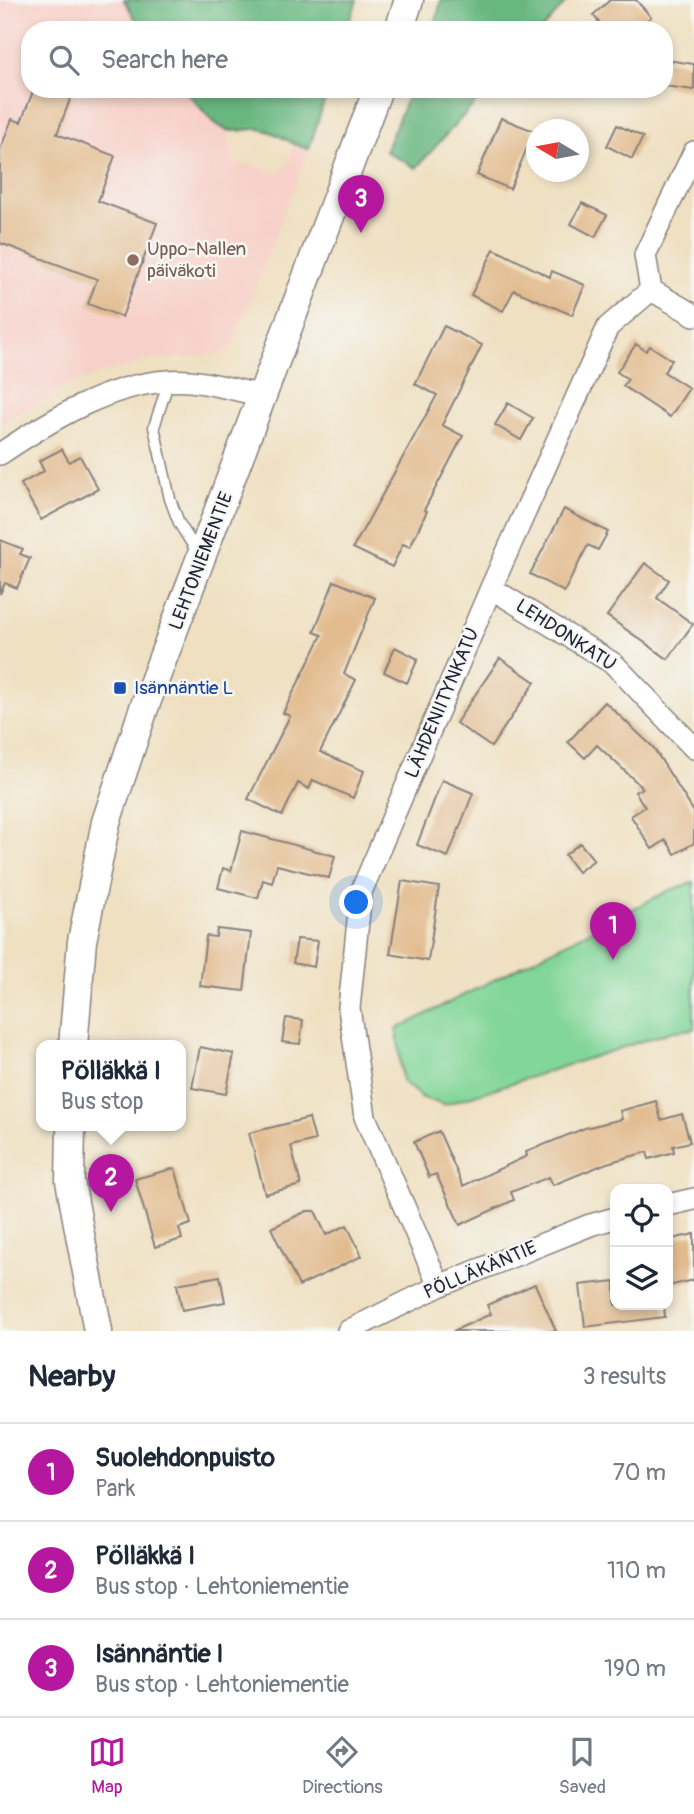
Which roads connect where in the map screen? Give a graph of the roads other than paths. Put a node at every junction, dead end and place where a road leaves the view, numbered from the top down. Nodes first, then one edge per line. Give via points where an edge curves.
1 (409, 0) edge
2 (402, 21) edge
3 (375, 98) edge
4 (694, 152) edge
5 (651, 290) junction
6 (694, 315) edge
7 (169, 380) junction
8 (264, 396) junction
9 (0, 454) edge
10 (201, 559) junction
11 (491, 588) junction
12 (694, 748) edge
13 (74, 1040) edge
14 (71, 1131) edge
15 (694, 1199) edge
16 (673, 1204) edge
17 (610, 1220) edge
18 (439, 1286) junction
19 (98, 1331) edge
20 (348, 1331) edge

1 - 2 main road
3 - 8 main road, LEHTONIEMENTIE
4 - 5 street via 645,254
5 - 6 street
5 - 11 street, LÄHDENIITYNKATU via 608,327
7 - 8 street
7 - 9 street via 124,389 45,424
7 - 10 lane via 155,427 170,499
8 - 10 main road, LEHTONIEMENTIE
10 - 13 main road, LEHTONIEMENTIE via 106,822 82,941
11 - 12 street, LEHDONKATU via 614,664
11 - 18 street, LÄHDENIITYNKATU via 361,892 352,957 349,1008 365,1117
14 - 19 main road via 70,1181
15 - 16 street
17 - 18 street, PÖLLÄKÄNTIE
18 - 20 street, PÖLLÄKÄNTIE

